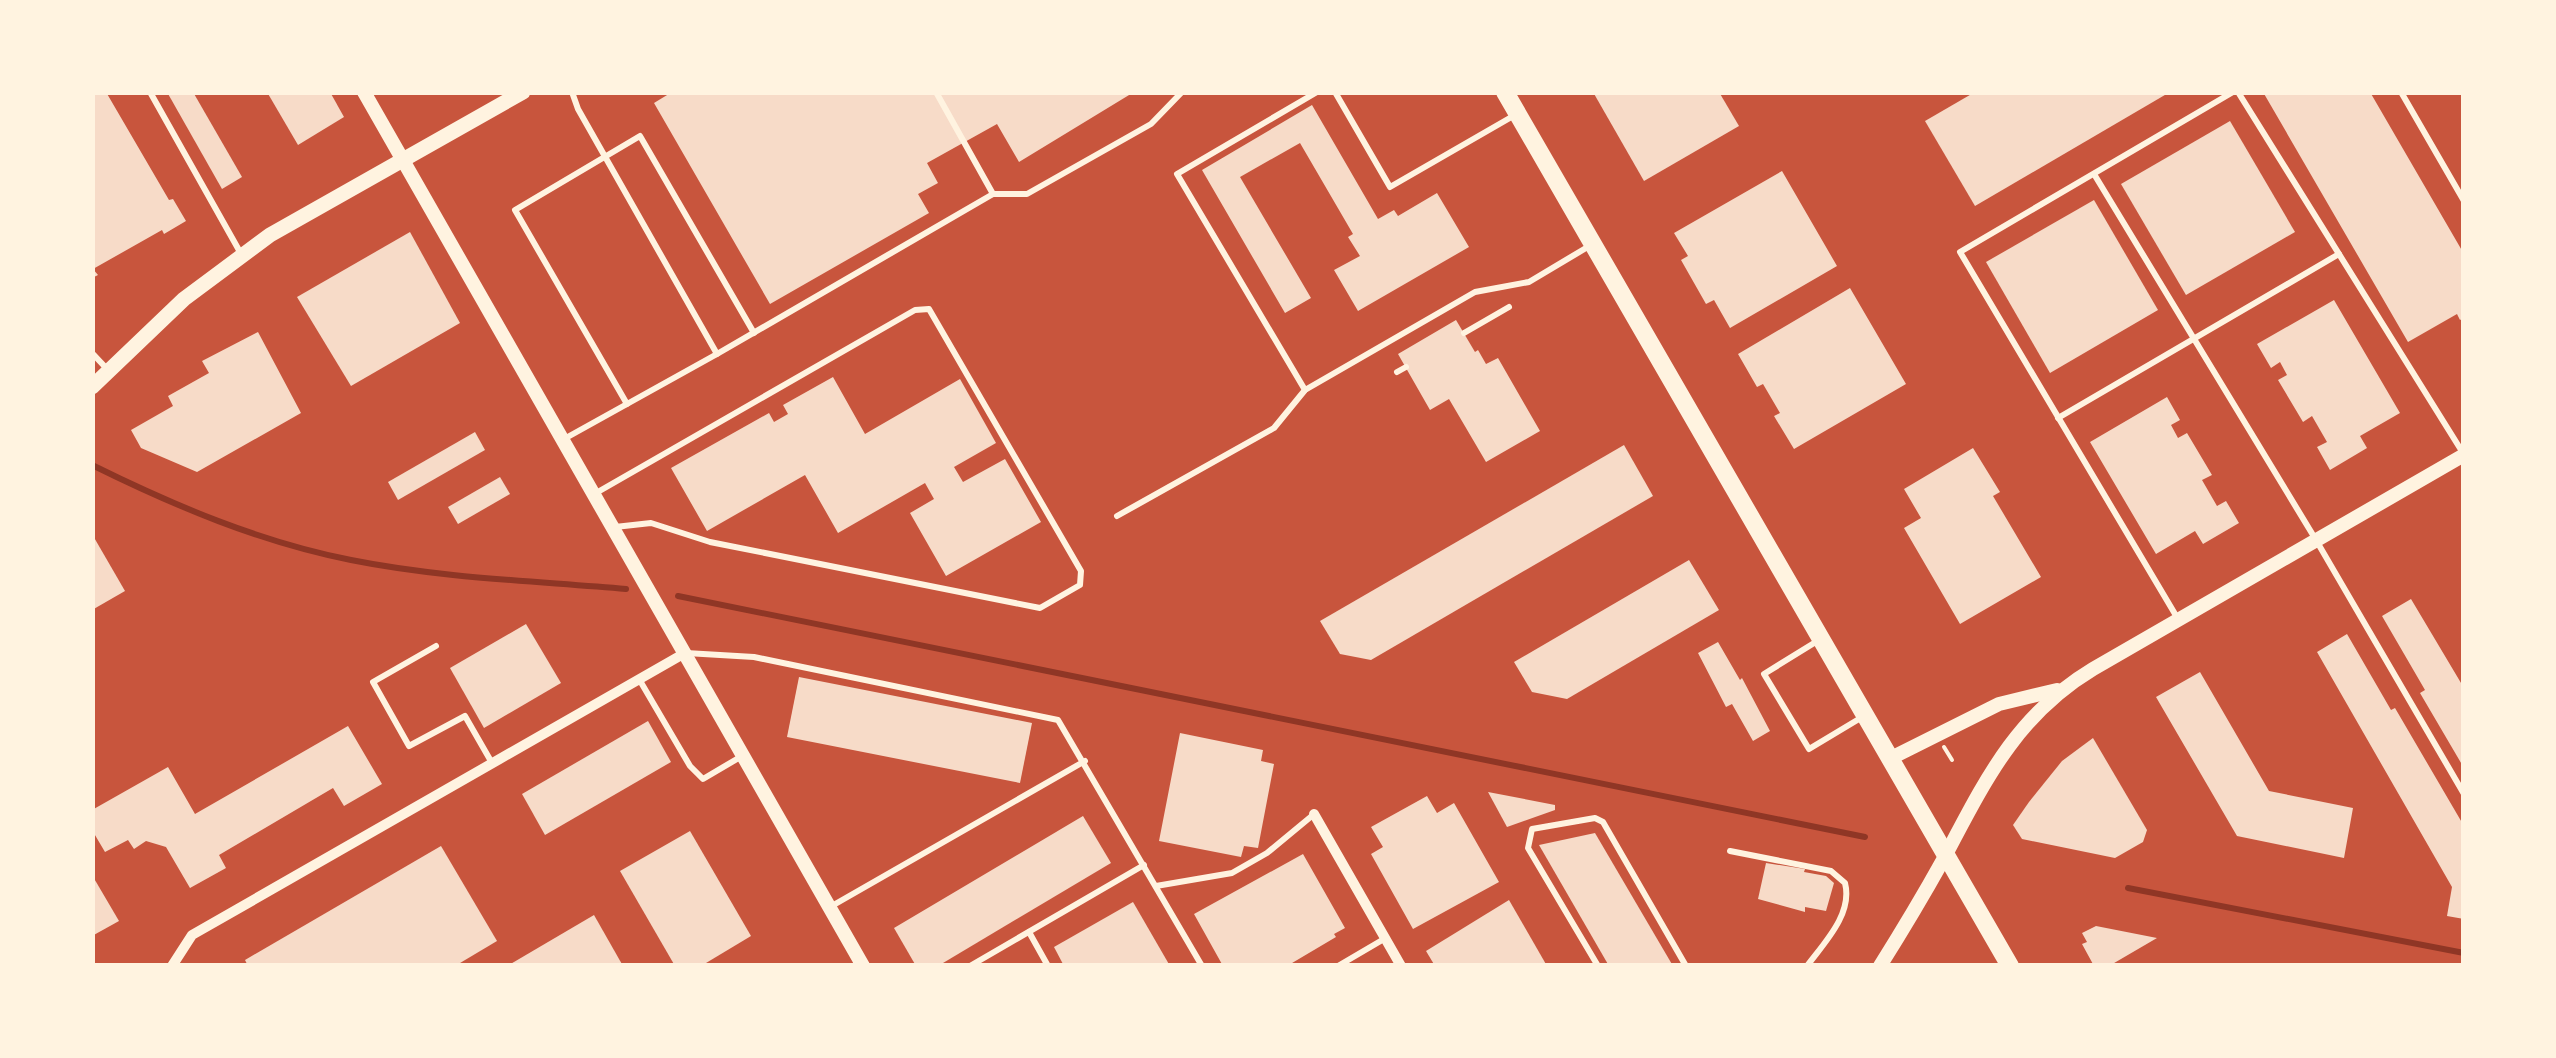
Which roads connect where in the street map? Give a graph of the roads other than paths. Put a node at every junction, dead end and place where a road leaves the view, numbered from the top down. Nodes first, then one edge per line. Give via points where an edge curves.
1 (150, 92) edge
2 (364, 92) edge
3 (523, 92) edge
4 (572, 92) edge
5 (936, 92) edge
6 (1182, 92) edge
7 (1317, 92) edge
8 (1335, 92) edge
9 (1505, 92) edge
10 (2236, 92) edge
11 (2401, 92) edge
12 (1517, 113) junction
13 (605, 156) junction
14 (403, 161) junction
15 (2094, 174) junction
16 (993, 194) junction
17 (2464, 201) edge
18 (1592, 244) junction
19 (2338, 254) junction
20 (242, 256) junction
21 (1509, 307) dead end
22 (754, 333) junction
23 (1464, 333) dead end
24 (2192, 339) junction
25 (92, 353) edge
26 (718, 354) junction
27 (1406, 367) dead end
28 (109, 371) junction
29 (1397, 372) dead end
30 (92, 387) edge
31 (1305, 390) junction
32 (627, 404) junction
33 (2058, 418) junction
34 (564, 439) junction
35 (2464, 454) edge
36 (595, 493) junction
37 (1117, 516) dead end
38 (615, 528) junction
39 (2316, 540) junction
40 (2178, 620) junction
41 (1820, 639) junction
42 (436, 646) dead end
43 (685, 653) junction
44 (639, 679) junction
45 (2062, 688) junction
46 (1864, 716) junction
47 (743, 755) junction
48 (1890, 759) junction
49 (1084, 760) junction
50 (492, 763) junction
51 (2464, 794) edge
52 (1314, 814) joint
53 (1730, 851) dead end
54 (1945, 855) junction
55 (1144, 865) junction
56 (1156, 886) junction
57 (830, 907) junction
58 (1029, 932) junction
59 (1385, 938) junction
60 (172, 966) edge
61 (863, 966) edge
62 (970, 966) edge
63 (1048, 966) edge
64 (1202, 966) edge
65 (1338, 966) edge
66 (1401, 966) edge
67 (1598, 966) edge
68 (1686, 966) edge
69 (1807, 966) edge
70 (1880, 966) edge
71 (2010, 966) edge

1 - 20 lane
2 - 14 street
3 - 14 main road
4 - 13 lane
5 - 16 lane
6 - 16 lane via 1151,124 1027,194
7 - 31 lane via 1176,174
8 - 12 lane via 1390,187
9 - 12 main road
10 - 15 lane
10 - 19 lane
11 - 17 lane
12 - 18 main road
13 - 22 lane via 640,136
13 - 26 lane
13 - 32 lane via 515,210
14 - 20 main road
14 - 34 street
15 - 24 lane
15 - 33 lane via 1960,252
16 - 22 lane
18 - 31 lane via 1530,282 1476,292
18 - 41 main road
19 - 24 lane
19 - 35 lane
20 - 28 main road via 184,299
21 - 23 lane
22 - 26 lane
24 - 33 lane
24 - 39 lane
25 - 28 lane
26 - 32 lane
27 - 29 lane
28 - 30 main road
31 - 37 lane via 1274,428
32 - 34 lane
33 - 40 lane
34 - 36 street
35 - 39 street
36 - 38 street
36 - 38 lane via 915,310 929,309 1081,571 1080,585 1040,608 710,542 652,523
38 - 43 street
39 - 40 street
39 - 51 lane
40 - 45 street
41 - 46 main road
41 - 46 lane via 1764,674 1809,749
42 - 50 lane via 373,682 408,746 465,716
43 - 44 street
43 - 47 street
43 - 49 lane via 754,656 1058,720
44 - 47 lane via 703,779
44 - 50 street
45 - 48 street via 1999,704
45 - 54 street via 1995,764
46 - 48 main road
47 - 57 street
48 - 54 main road
49 - 55 lane
49 - 57 lane
50 - 60 street via 192,935
52 - 56 lane via 1232,873
52 - 59 street
53 - 69 lane via 1831,871 1845,883 1843,912
54 - 70 street
54 - 71 main road
55 - 56 lane
55 - 58 lane
56 - 64 lane
57 - 61 street
58 - 62 lane
58 - 63 lane
59 - 65 lane
59 - 66 street
67 - 68 lane via 1528,848 1532,829 1603,822

